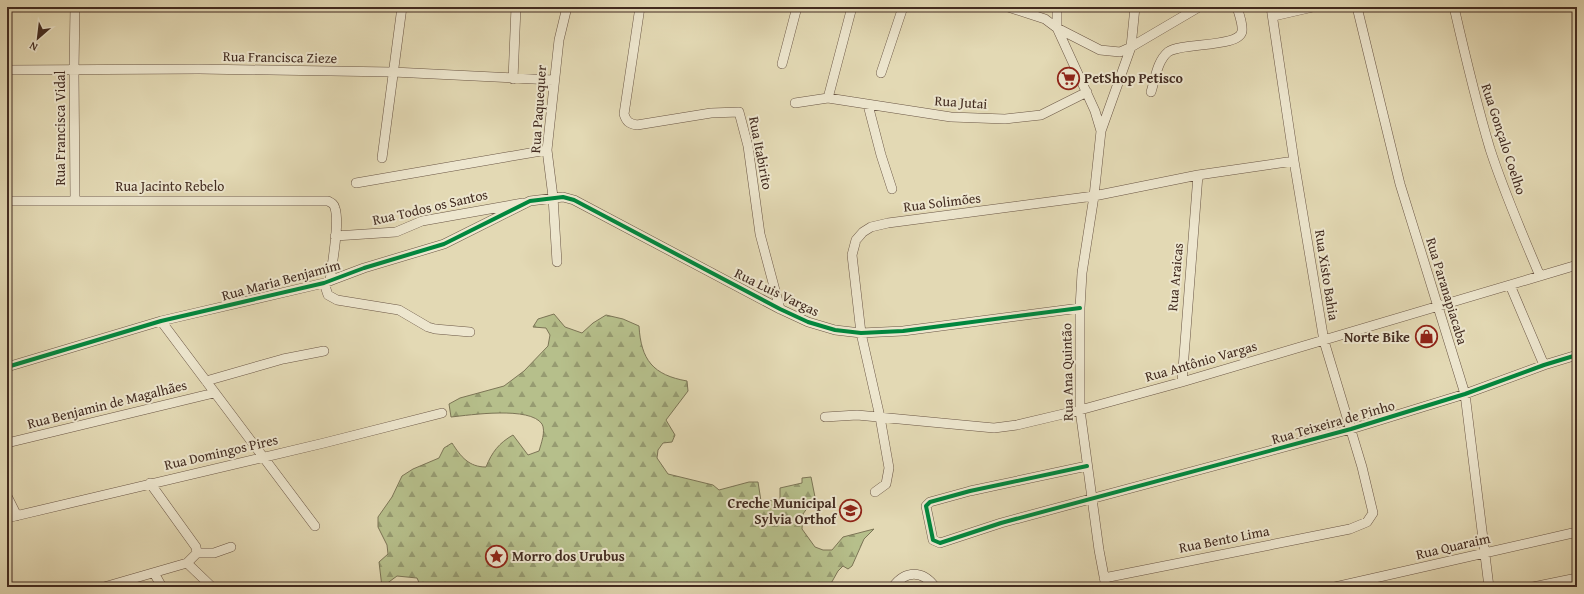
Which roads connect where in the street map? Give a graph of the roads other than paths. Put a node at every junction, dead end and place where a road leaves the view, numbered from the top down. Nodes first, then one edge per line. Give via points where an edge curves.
1 (75, 7) edge
2 (402, 7) edge
3 (516, 7) edge
4 (567, 7) edge
5 (640, 7) edge
6 (797, 7) edge
7 (852, 7) edge
8 (904, 7) edge
9 (1008, 7) edge
10 (1057, 7) edge
11 (1135, 7) edge
12 (1189, 7) edge
13 (1199, 7) edge
14 (1237, 7) edge
15 (1271, 7) edge
16 (1313, 7) edge
17 (1357, 7) edge
18 (1454, 7) edge
19 (1019, 9) edge
20 (1274, 16) junction
21 (1176, 21) junction
22 (1057, 28) junction
23 (1131, 47) junction
24 (782, 64) dead end
25 (7, 70) edge
26 (74, 70) junction
27 (393, 72) junction
28 (882, 72) dead end
29 (513, 79) junction
30 (553, 80) junction
31 (1086, 92) junction
32 (1151, 92) dead end
33 (828, 98) junction
34 (795, 103) dead end
35 (868, 105) junction
36 (1101, 131) junction
37 (547, 150) junction
38 (382, 158) dead end
39 (1294, 161) junction
40 (1198, 175) junction
41 (356, 182) dead end
42 (892, 189) dead end
43 (1094, 196) junction
44 (553, 197) junction
45 (75, 200) junction
46 (530, 201) junction
47 (7, 202) edge
48 (335, 236) junction
49 (557, 262) dead end
50 (1577, 265) edge
51 (1540, 276) junction
52 (327, 282) junction
53 (1510, 285) junction
54 (1437, 307) junction
55 (1080, 308) junction
56 (780, 309) junction
57 (160, 321) junction
58 (470, 332) dead end
59 (861, 333) junction
60 (1324, 341) junction
61 (324, 351) dead end
62 (1577, 355) edge
63 (1544, 365) junction
64 (7, 367) edge
65 (206, 381) junction
66 (1182, 382) junction
67 (214, 393) junction
68 (1465, 394) junction
69 (1080, 410) junction
70 (442, 413) dead end
71 (825, 417) dead end
72 (880, 417) junction
73 (1351, 430) junction
74 (7, 443) edge
75 (262, 456) junction
76 (1087, 466) junction
77 (150, 483) junction
78 (875, 492) dead end
79 (7, 496) edge
80 (1092, 498) junction
81 (17, 516) junction
82 (7, 518) edge
83 (315, 526) dead end
84 (1350, 529) joint
85 (1577, 532) edge
86 (231, 547) dead end
87 (197, 553) junction
88 (1484, 554) junction
89 (187, 563) junction
90 (154, 573) junction
91 (1577, 578) edge
92 (1105, 582) edge
93 (104, 587) edge
94 (162, 587) edge
95 (212, 587) edge
96 (893, 587) edge
97 (935, 587) edge
98 (1335, 587) edge
99 (1489, 587) edge
100 (1533, 587) edge

1 - 26 street, Rua Francisca Vidal
2 - 27 street
3 - 29 street
4 - 30 street, Rua Paquequer
5 - 56 street, Rua Itabirito via 624,114 628,122 636,125 711,113 739,112 748,146 760,234
6 - 24 street
7 - 33 street
8 - 28 street
9 - 19 street
10 - 22 street
11 - 23 street
12 - 21 street
13 - 21 street
14 - 32 street via 1242,31 1240,37 1232,41 1199,44 1168,52 1161,61
15 - 20 street, Rua Xisto Bahia
16 - 20 street
17 - 54 street, Rua Paranapiacaba via 1400,184
18 - 51 street, Rua Gonçalo Coelho via 1490,150 1512,211
19 - 22 street via 1045,19
20 - 39 street, Rua Xisto Bahia
21 - 23 street
22 - 23 street via 1100,50 1120,52
22 - 31 street
23 - 36 street
25 - 26 street, Rua Francisca Zieze
26 - 27 street, Rua Francisca Zieze
26 - 45 street, Rua Francisca Vidal
27 - 29 street, Rua Francisca Zieze
27 - 38 street
29 - 30 street, Rua Francisca Zieze
30 - 37 street, Rua Paquequer
31 - 35 street, Rua Jutai via 1041,115 1005,120 951,117
31 - 36 street
33 - 34 street, Rua Jutai
33 - 35 street, Rua Jutai
35 - 42 street
36 - 43 street, Rua Ana Quintão
37 - 41 street
37 - 44 street, Rua Paquequer
39 - 40 street, Rua Solimões
39 - 60 street, Rua Xisto Bahia
40 - 43 street, Rua Solimões
40 - 66 street, Rua Araicas
43 - 55 street, Rua Ana Quintão via 1082,273
43 - 59 street, Rua Solimões via 871,227 856,240 852,255
44 - 46 street, Rua Maria Benjamim
44 - 49 street, Rua Paquequer
44 - 56 street, Rua Luis Vargas via 574,200
45 - 47 street, Rua Jacinto Rebelo
45 - 48 street, Rua Jacinto Rebelo via 324,201 332,203 336,209
46 - 48 street, Rua Todos os Santos via 422,221 396,232
46 - 52 street, Rua Maria Benjamim via 444,244
48 - 52 street
50 - 51 street, Rua Antônio Vargas
51 - 53 street, Rua Antônio Vargas
52 - 57 street, Rua Maria Benjamim
52 - 58 street via 328,295 337,300 399,310 435,329
53 - 54 street, Rua Antônio Vargas
53 - 63 street
54 - 60 street, Rua Antônio Vargas
54 - 68 street, Rua Paranapiacaba
55 - 59 street, Rua Luis Vargas via 903,331
55 - 69 street, Rua Ana Quintão
56 - 59 street, Rua Luis Vargas via 808,322 835,330
57 - 64 street, Rua Maria Benjamim
57 - 65 street
59 - 72 street, Rua Solimões
60 - 66 street, Rua Antônio Vargas
60 - 73 street, Rua Xisto Bahia
61 - 65 street via 283,359
62 - 63 street, Rua Teixeira de Pinho
63 - 68 street, Rua Teixeira de Pinho
65 - 67 street
66 - 69 street, Rua Antônio Vargas
67 - 74 street, Rua Benjamin de Magalhães
67 - 75 street
68 - 73 street, Rua Teixeira de Pinho
68 - 88 street, Rua Paranapiacaba
69 - 72 street, Rua Antônio Vargas via 994,428
69 - 76 street, Rua Ana Quintão
70 - 75 street, Rua Domingos Pires
71 - 72 street, Rua Antônio Vargas
72 - 78 street, Rua Solimões via 889,468 886,484
73 - 80 street, Rua Teixeira de Pinho
73 - 84 street, Rua Xisto Bahia via 1373,505 1373,514 1367,522
75 - 77 street, Rua Domingos Pires
75 - 83 street
76 - 80 street, Rua Ana Quintão
76 - 80 street, Rua Teixeira de Pinho via 970,491 930,502 926,506 933,540 940,543
77 - 81 street, Rua Domingos Pires
77 - 87 street via 196,547
79 - 81 street
80 - 92 street, Rua Ana Quintão
81 - 82 street, Rua Domingos Pires
84 - 92 street, Rua Bento Lima
85 - 88 street, Rua Quaraim
86 - 87 street via 214,553
87 - 89 street
88 - 98 street, Rua Quaraim
88 - 99 street, Rua Paranapiacaba
89 - 90 street
89 - 95 street
90 - 93 street
90 - 94 street
91 - 100 street
96 - 97 street via 911,574 930,580

